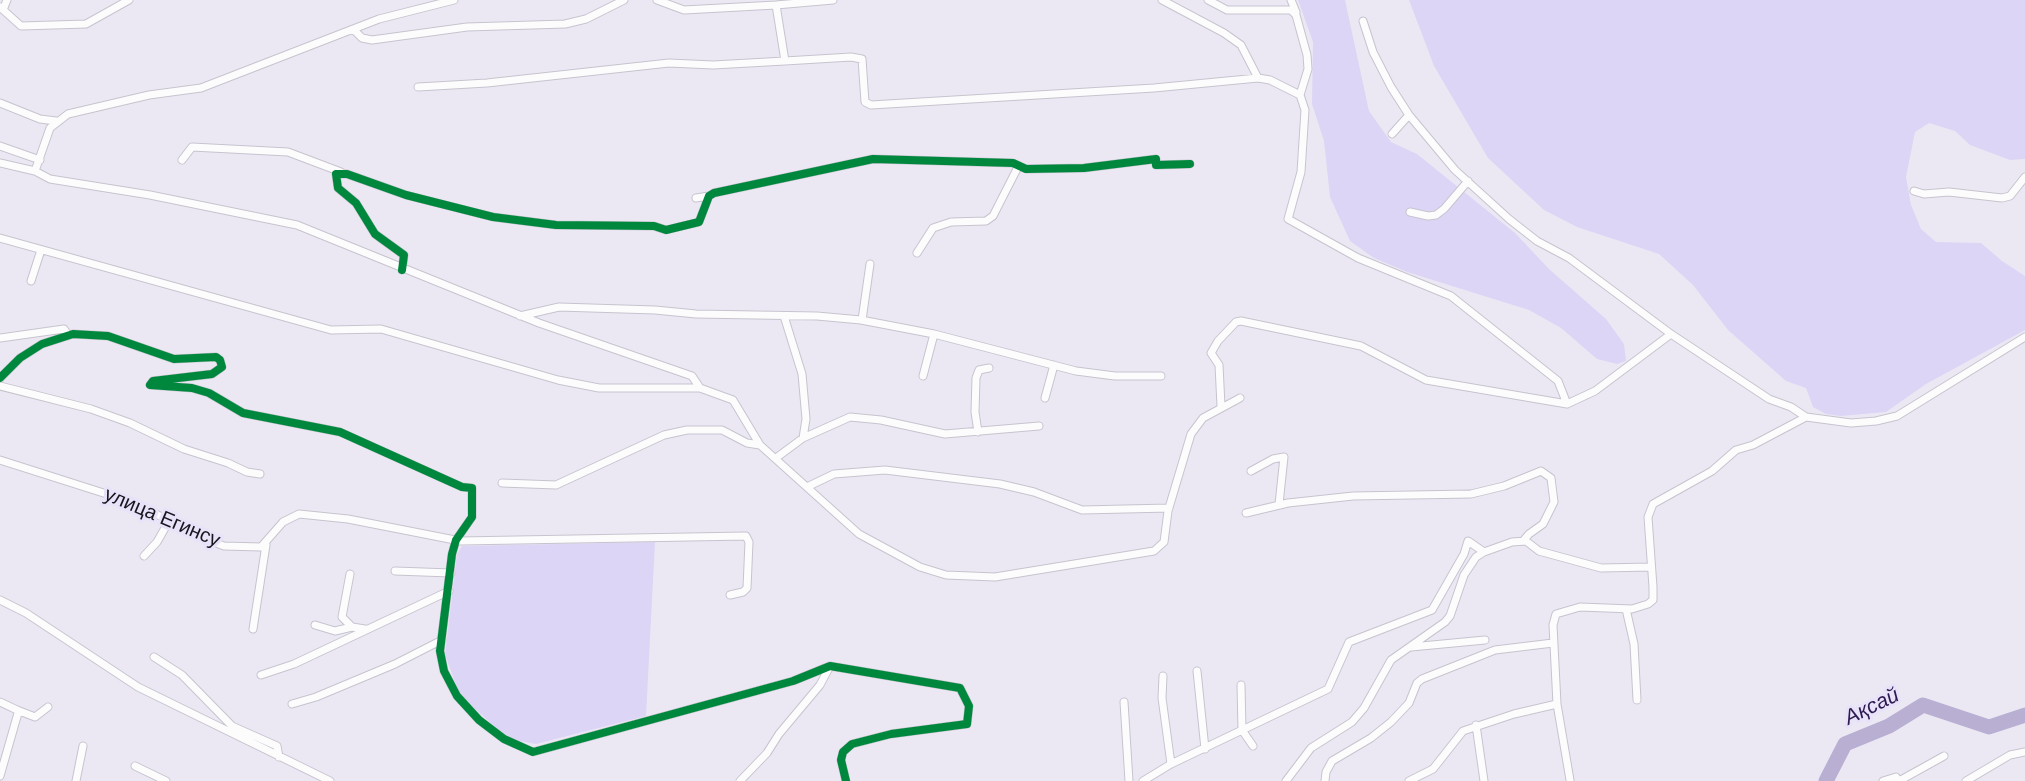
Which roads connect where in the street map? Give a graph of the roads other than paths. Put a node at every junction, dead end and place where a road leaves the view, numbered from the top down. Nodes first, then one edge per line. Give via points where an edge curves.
1 (7, 0) edge
2 (129, 0) edge
3 (454, 0) edge
4 (624, 0) edge
5 (657, 0) edge
6 (833, 0) edge
7 (1164, 0) edge
8 (1208, 0) edge
9 (718, 4) edge
10 (776, 5) junction
11 (1293, 7) edge
12 (1, 9) edge
13 (1363, 21) dead end
14 (354, 30) junction
15 (785, 62) junction
16 (1258, 78) junction
17 (418, 87) dead end
18 (1299, 95) junction
19 (0, 103) edge
20 (1409, 115) junction
21 (40, 119) junction
22 (56, 121) junction
23 (51, 128) junction
24 (1392, 135) dead end
25 (0, 146) edge
26 (40, 160) junction
27 (182, 160) dead end
28 (0, 163) edge
29 (1190, 164) dead end
30 (1018, 167) junction
31 (326, 168) junction
32 (35, 171) junction
33 (341, 172) junction
34 (2025, 177) edge
35 (335, 181) junction
36 (1468, 181) junction
37 (1914, 191) dead end
38 (709, 195) junction
39 (696, 198) dead end
40 (1410, 212) dead end
41 (0, 238) edge
42 (41, 250) junction
43 (917, 253) dead end
44 (870, 264) dead end
45 (402, 270) junction
46 (31, 281) dead end
47 (520, 316) junction
48 (784, 316) junction
49 (862, 320) junction
50 (934, 334) junction
51 (68, 335) junction
52 (1669, 335) junction
53 (2025, 337) edge
54 (0, 339) edge
55 (1054, 365) junction
56 (988, 368) dead end
57 (923, 376) dead end
58 (1161, 376) dead end
59 (1, 377) edge
60 (3, 386) edge
61 (700, 388) junction
62 (1045, 398) dead end
63 (1240, 398) dead end
64 (1567, 404) junction
65 (1221, 406) junction
66 (1806, 417) junction
67 (1039, 426) dead end
68 (978, 432) junction
69 (803, 438) junction
70 (760, 445) junction
71 (776, 458) junction
72 (0, 460) edge
73 (1251, 471) dead end
74 (260, 474) dead end
75 (502, 483) dead end
76 (809, 486) junction
77 (1279, 504) junction
78 (1169, 508) junction
79 (1246, 513) dead end
80 (169, 521) junction
81 (456, 540) junction
82 (1523, 541) junction
83 (266, 545) junction
84 (1484, 552) junction
85 (144, 556) dead end
86 (1651, 567) junction
87 (395, 571) dead end
88 (451, 573) junction
89 (350, 574) dead end
90 (449, 591) junction
91 (730, 595) dead end
92 (0, 600) edge
93 (1626, 609) junction
94 (315, 625) dead end
95 (352, 627) junction
96 (253, 629) dead end
97 (365, 629) junction
98 (442, 640) junction
99 (1485, 640) dead end
100 (1553, 643) junction
101 (1408, 648) junction
102 (154, 657) dead end
103 (830, 666) junction
104 (1197, 671) dead end
105 (261, 675) dead end
106 (1163, 676) dead end
107 (1241, 685) dead end
108 (1637, 700) dead end
109 (0, 702) edge
110 (1124, 702) dead end
111 (292, 704) dead end
112 (1557, 704) junction
113 (48, 707) dead end
114 (20, 713) junction
115 (1476, 725) junction
116 (1242, 730) junction
117 (83, 746) dead end
118 (1253, 746) dead end
119 (1205, 749) junction
120 (2025, 752) edge
121 (1944, 756) dead end
122 (279, 757) junction
123 (1171, 764) junction
124 (135, 765) dead end
125 (0, 776) edge
126 (1570, 780) edge
127 (76, 781) edge
128 (166, 781) edge
129 (330, 781) edge
130 (740, 781) edge
131 (846, 781) edge
132 (1129, 781) edge
133 (1143, 781) edge
134 (1286, 781) edge
135 (1325, 781) edge
136 (1409, 781) edge
137 (1484, 781) edge
138 (1883, 781) edge
139 (1899, 781) edge
140 (1966, 781) edge

1 - 12 street
2 - 12 street via 86,24 21,26
3 - 14 street via 389,16
4 - 14 street via 586,20 565,24 467,27 372,40 362,38
5 - 9 street via 684,10
6 - 10 street
7 - 16 street via 1240,45
8 - 11 street via 1227,10
9 - 10 street
10 - 15 street
11 - 18 street via 1308,69
13 - 20 street via 1378,63
14 - 22 street via 201,88 81,109
15 - 16 street via 862,59 865,102 871,105
15 - 17 street via 669,63
16 - 18 street
18 - 64 street via 1305,110 1301,172 1288,219 1358,258 1451,296 1558,381
19 - 21 street
20 - 24 street
20 - 36 street
21 - 22 street
21 - 23 street
22 - 23 street
23 - 26 street
25 - 26 street
26 - 32 street
27 - 31 street via 192,147 230,148 288,152
28 - 32 street
29 - 30 street via 1156,165 1156,159 1084,168
30 - 38 street via 1013,163 873,159
30 - 43 street via 993,216 986,221 951,222 933,228
31 - 33 street
31 - 35 street
32 - 45 street via 50,179 297,225
33 - 35 street via 336,174
33 - 38 street via 463,210 556,225 681,228 699,222
34 - 37 street via 2010,196 2002,198
35 - 45 street via 356,203 375,234 404,255
36 - 40 street via 1436,215
36 - 52 street via 1537,241 1569,258 1665,327
38 - 39 street
41 - 42 street
42 - 46 street
42 - 61 street via 332,330 381,329 579,384 599,388
44 - 49 street
45 - 47 street
47 - 48 street via 559,307
47 - 61 street via 692,376
48 - 49 street
48 - 69 street via 802,374 806,419
49 - 50 street
50 - 55 street
50 - 57 street
51 - 54 street via 64,329
51 - 59 street via 32,350
51 - 81 street via 108,336 174,359 216,357 222,367 212,374 153,381 150,385 192,388 243,413 340,432 472,488 472,518
52 - 64 street via 1595,391
52 - 66 street via 1682,339 1748,387
53 - 66 street via 1897,416 1851,423
55 - 58 street via 1095,374
55 - 62 street
56 - 68 street via 979,370 976,378
59 - 60 street
60 - 74 street via 91,409 184,448
61 - 70 street via 733,400
63 - 65 street
64 - 65 street via 1426,380 1361,346 1241,321 1218,341 1211,353 1219,365
65 - 78 street via 1203,418 1191,434
66 - 86 street via 1736,450 1712,471 1653,504 1648,517
67 - 68 street
68 - 69 street via 945,434 850,417
69 - 71 street
70 - 71 street
70 - 75 street via 722,430 675,431 563,482
71 - 76 street
72 - 80 street, улица Егинсу via 135,503
73 - 77 street via 1284,457
76 - 78 street via 834,474 885,471 1000,484 1082,510
76 - 78 street via 860,534 910,561 946,574 975,578 1154,551 1164,542
77 - 79 street
77 - 82 street via 1390,494 1471,494 1496,489 1541,471 1551,478 1554,502 1543,524
80 - 83 street, улица Егинсу via 224,546
80 - 85 street
81 - 83 street via 348,519 299,514 283,522
81 - 88 street
81 - 91 street via 746,536 747,588
82 - 84 street
82 - 86 street via 1539,551 1601,568
83 - 96 street
84 - 101 street via 1464,575 1450,616
84 - 116 street via 1468,541 1432,610 1349,642 1328,689
86 - 93 street via 1653,600 1639,608
87 - 88 street
88 - 90 street
89 - 95 street via 341,612
90 - 97 street
90 - 98 street
92 - 122 street via 138,687
93 - 100 street via 1580,607 1558,611
93 - 108 street via 1634,644
94 - 95 street via 335,631
95 - 97 street
97 - 105 street via 294,664
98 - 103 street via 444,671 457,696 504,740 533,752 793,681
98 - 111 street via 417,655
99 - 101 street
100 - 112 street
100 - 135 street via 1495,650 1422,679 1409,703 1390,722 1332,761
101 - 134 street via 1391,660 1352,722 1311,748
102 - 122 street via 182,675 232,726 277,746
103 - 130 street via 827,676 767,753
103 - 131 street via 953,686 964,693 969,706 967,724 891,734 847,747 841,760
104 - 119 street
106 - 123 street
107 - 116 street
109 - 114 street
110 - 132 street
112 - 115 street
112 - 126 street
113 - 114 street via 35,717
114 - 125 street
115 - 136 street via 1463,731 1429,772
115 - 137 street
116 - 118 street
116 - 119 street
117 - 127 street
119 - 123 street
120 - 140 street via 2010,755
121 - 139 street
122 - 129 street
123 - 133 street
124 - 128 street
138 - 139 street via 1896,777

